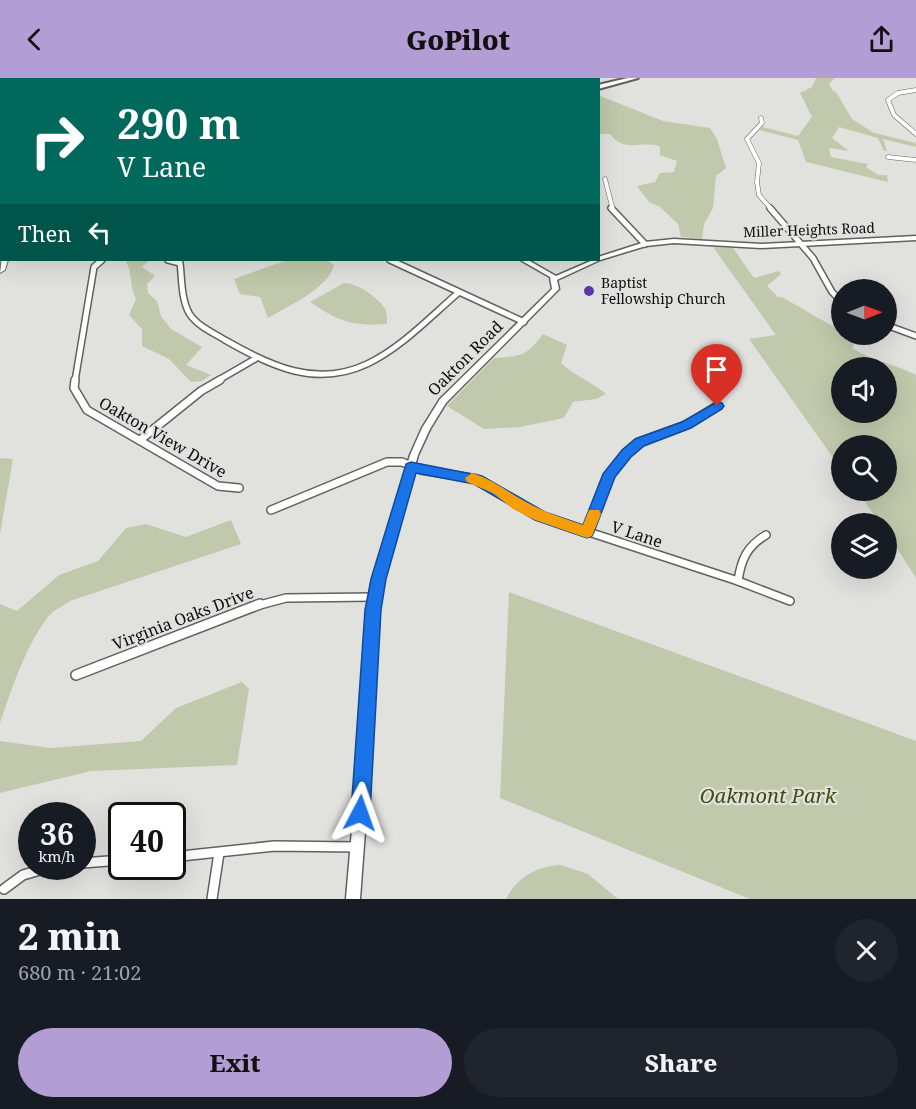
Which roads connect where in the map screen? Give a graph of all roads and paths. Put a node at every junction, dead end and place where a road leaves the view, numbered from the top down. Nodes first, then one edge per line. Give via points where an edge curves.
1 (634, 78) edge
2 (600, 86) edge
3 (916, 90) edge
4 (761, 118) dead end
5 (916, 133) edge
6 (888, 157) dead end
7 (916, 160) edge
8 (605, 179) dead end
9 (916, 238) edge
10 (645, 244) junction
11 (802, 244) junction
12 (600, 258) edge
13 (101, 261) edge
14 (172, 261) edge
15 (392, 261) edge
16 (526, 261) edge
17 (594, 261) edge
18 (555, 279) junction
19 (831, 290) edge
20 (458, 293) junction
21 (524, 322) junction
22 (897, 329) edge
23 (916, 336) edge
24 (255, 359) junction
25 (717, 406) dead end
26 (140, 440) junction
27 (411, 467) junction
28 (239, 488) dead end
29 (271, 510) dead end
30 (587, 532) junction
31 (766, 535) dead end
32 (738, 581) junction
33 (375, 597) junction
34 (790, 601) dead end
35 (76, 675) dead end
36 (357, 848) junction
37 (219, 854) junction
38 (186, 856) edge
39 (18, 879) edge
40 (4, 889) dead end
41 (212, 899) edge
42 (352, 899) edge

1 - 2 main road
3 - 5 street via 893,95 887,104
4 - 11 street via 762,123 747,140 760,165 757,190
6 - 7 street
8 - 10 street via 611,208
9 - 11 street, Miller Heights Road
10 - 11 street, Miller Heights Road
10 - 12 street, Miller Heights Road
11 - 19 street
13 - 26 street, Oakton View Drive via 94,267 74,388 87,410
14 - 24 street via 180,263 185,303 193,318
15 - 20 street
16 - 18 street
17 - 18 street, Miller Heights Road
18 - 21 street, Oakton Road via 555,292
20 - 21 street
20 - 24 street via 379,357 355,369 297,374
21 - 27 street, Oakton Road via 443,401 426,428
22 - 23 street
24 - 26 street via 201,391
25 - 30 street via 686,425 639,442 626,453 609,474
26 - 28 street, Oakton View Drive via 218,486
27 - 29 street, V Lane via 402,462 387,462
27 - 30 street, V Lane via 477,479 540,516
27 - 33 street, Oakton Road
30 - 32 street, V Lane
31 - 32 street via 748,548 740,563
32 - 34 street, V Lane
33 - 35 street, Virginia Oaks Drive via 303,597 261,604
33 - 36 street, Oakton Road
36 - 37 street via 274,846
36 - 42 street, Oakton Road
37 - 38 street
37 - 41 street
39 - 40 street

